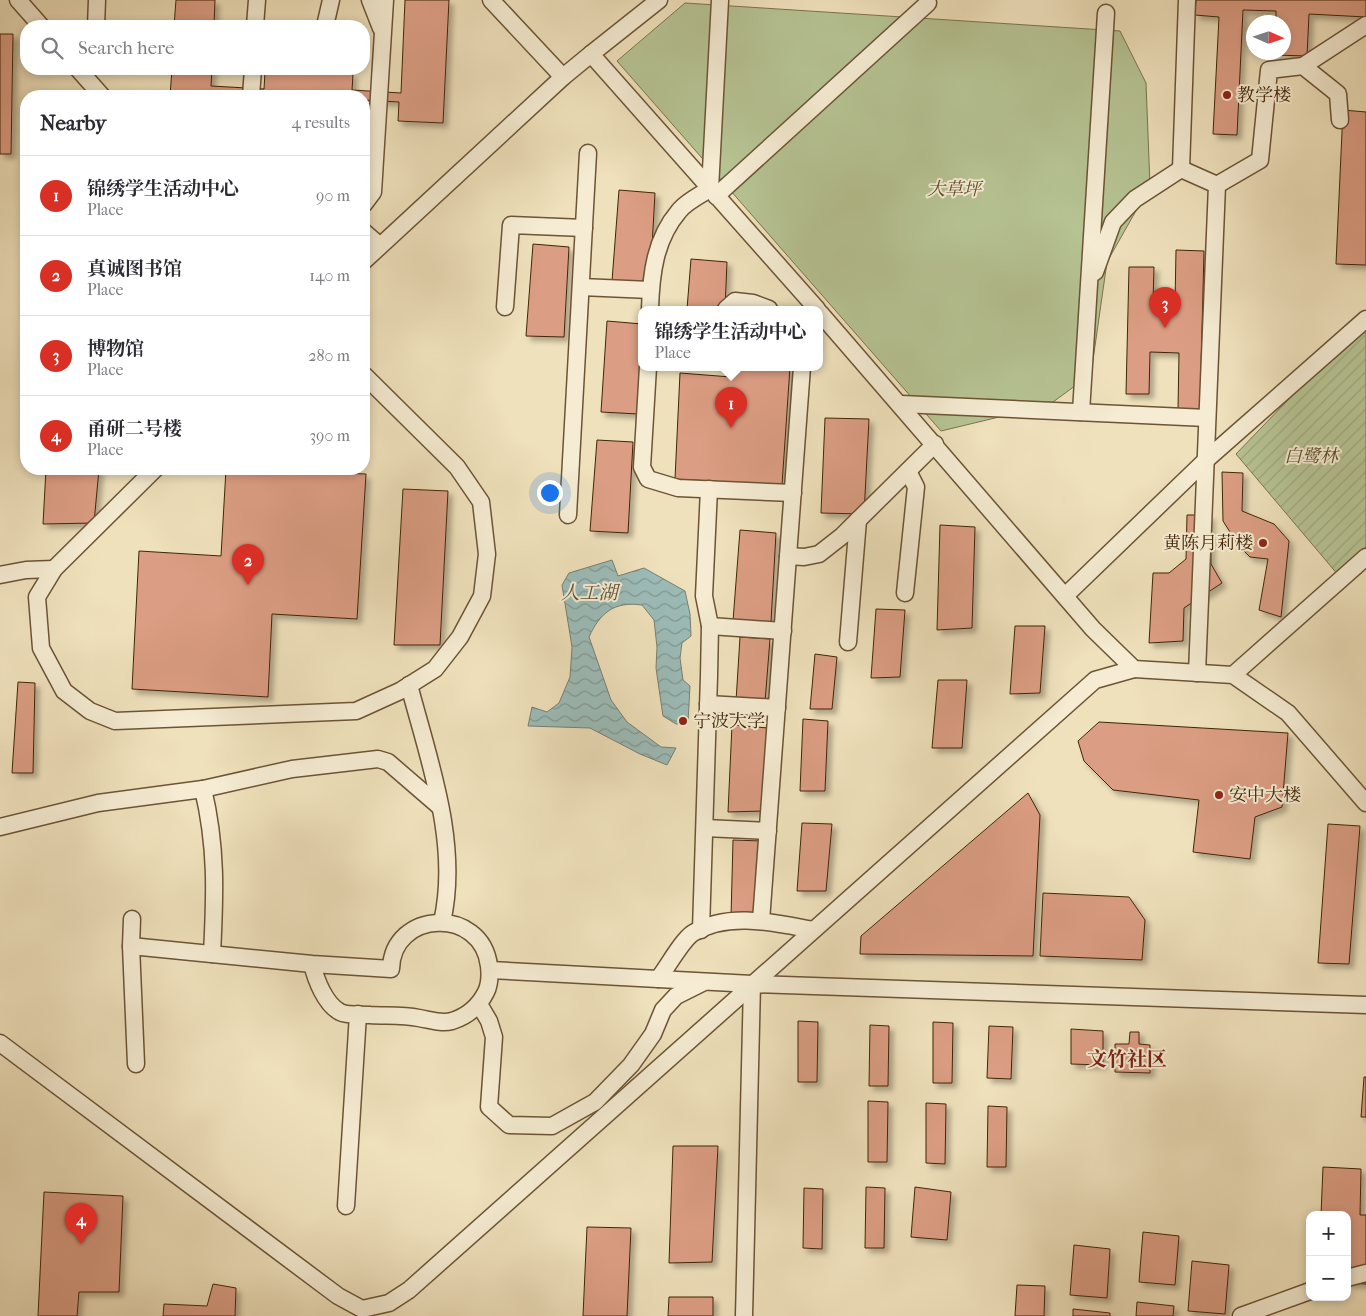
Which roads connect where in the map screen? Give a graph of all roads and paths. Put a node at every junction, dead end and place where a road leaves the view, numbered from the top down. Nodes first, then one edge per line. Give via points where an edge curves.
1 (18, 0) edge
2 (97, 0) edge
3 (257, 0) edge
4 (331, 0) edge
5 (370, 0) edge
6 (385, 0) edge
7 (491, 0) edge
8 (659, 0) edge
9 (720, 0) edge
10 (1188, 0) edge
11 (928, 3) dead end
12 (1106, 13) dead end
13 (36, 20) edge
14 (96, 20) edge
15 (255, 20) edge
16 (326, 20) edge
17 (1366, 25) edge
18 (382, 33) junction
19 (591, 54) junction
20 (1303, 66) junction
21 (83, 75) edge
22 (96, 75) edge
23 (253, 75) edge
24 (563, 76) junction
25 (96, 90) edge
26 (98, 90) edge
27 (251, 90) edge
28 (1340, 120) dead end
29 (588, 153) dead end
30 (1181, 169) junction
31 (1217, 185) junction
32 (713, 192) junction
33 (370, 196) edge
34 (584, 228) junction
35 (370, 238) edge
36 (379, 246) junction
37 (370, 255) edge
38 (581, 286) junction
39 (1088, 288) junction
40 (650, 290) junction
41 (650, 306) edge
42 (729, 306) edge
43 (761, 306) edge
44 (810, 306) edge
45 (505, 307) dead end
46 (823, 315) edge
47 (1366, 319) edge
48 (648, 371) edge
49 (802, 371) edge
50 (370, 381) edge
51 (901, 404) junction
52 (1081, 412) junction
53 (1207, 418) junction
54 (935, 444) junction
55 (1206, 460) junction
56 (908, 471) junction
57 (149, 475) edge
58 (709, 489) junction
59 (793, 493) junction
60 (568, 516) dead end
61 (858, 520) junction
62 (788, 556) junction
63 (1366, 557) edge
64 (54, 569) junction
65 (0, 575) edge
66 (905, 593) dead end
67 (1065, 596) junction
68 (710, 626) junction
69 (783, 630) junction
70 (848, 642) dead end
71 (1134, 669) junction
72 (1197, 673) junction
73 (1233, 675) junction
74 (409, 685) junction
75 (708, 704) junction
76 (777, 708) junction
77 (202, 789) junction
78 (1366, 803) edge
79 (439, 806) junction
80 (0, 827) edge
81 (705, 828) junction
82 (768, 831) junction
83 (132, 918) dead end
84 (761, 921) junction
85 (442, 922) junction
86 (701, 930) junction
87 (813, 930) junction
88 (131, 946) junction
89 (212, 954) junction
90 (312, 964) junction
91 (490, 970) junction
92 (658, 979) junction
93 (704, 982) junction
94 (752, 984) junction
95 (479, 1004) junction
96 (1366, 1005) edge
97 (358, 1014) junction
98 (0, 1043) edge
99 (136, 1064) dead end
100 (346, 1206) dead end
101 (1366, 1273) edge
102 (1351, 1277) edge
103 (1306, 1292) edge
104 (744, 1316) edge
105 (1241, 1316) edge

1 - 13 street
2 - 14 street
3 - 15 street
4 - 16 street
5 - 18 street
6 - 18 street
7 - 24 street
8 - 19 street
9 - 32 street
10 - 30 street
11 - 32 street
12 - 39 street
17 - 20 street
18 - 33 street via 373,192
19 - 24 street
19 - 32 street
20 - 28 street via 1338,94
20 - 31 street via 1270,70 1260,160
21 - 25 street
22 - 26 street
23 - 27 street
24 - 36 street
29 - 34 street
30 - 31 street
30 - 39 street via 1135,199 1113,222
31 - 53 street
32 - 40 street via 680,210 661,237
32 - 44 street
34 - 38 street
34 - 45 street via 511,225
35 - 36 street
36 - 37 street
38 - 40 street
38 - 60 street
39 - 52 street
40 - 41 street
42 - 43 street via 735,301
46 - 51 street
47 - 55 street
48 - 58 street via 642,467 648,479 678,488
49 - 59 street
50 - 74 street via 457,467 482,502 487,554 482,596 460,637 435,669
51 - 52 street
51 - 54 street
52 - 53 street
53 - 55 street
54 - 56 street
54 - 67 street
55 - 67 street
55 - 72 street
56 - 61 street
56 - 66 street via 916,487
57 - 64 street
58 - 59 street
58 - 68 street via 704,596
59 - 62 street
61 - 62 street via 819,554
61 - 70 street
62 - 69 street
63 - 73 street
64 - 65 street
64 - 74 street via 37,597 41,648 64,691 90,711 115,721 356,711
67 - 71 street
68 - 69 street
68 - 75 street
69 - 76 street
71 - 72 street
71 - 87 street via 1094,680
72 - 73 street
73 - 78 street via 1288,713
74 - 79 street
75 - 76 street
75 - 81 street
76 - 82 street
77 - 79 street via 292,770 378,759 388,762
77 - 80 street via 98,803
77 - 89 street via 211,822 215,863
79 - 85 street via 448,862 448,896
81 - 82 street
81 - 86 street
82 - 84 street
83 - 88 street
84 - 86 street via 720,922
84 - 87 street
85 - 90 street via 421,925 407,934 397,947 391,969
85 - 91 street via 469,931 481,942
86 - 92 street via 692,934
87 - 94 street
88 - 89 street
88 - 99 street
89 - 90 street
90 - 97 street via 330,1003 341,1013
91 - 92 street
91 - 95 street via 487,990
92 - 93 street
93 - 94 street
93 - 95 street via 676,996 663,1010 652,1034 631,1065 595,1102 552,1126 509,1125 489,1107 494,1037
94 - 96 street
94 - 98 street via 409,1290 388,1303 362,1309 338,1296
94 - 104 street
95 - 97 street via 466,1015 451,1021
97 - 100 street
101 - 102 street
103 - 105 street

